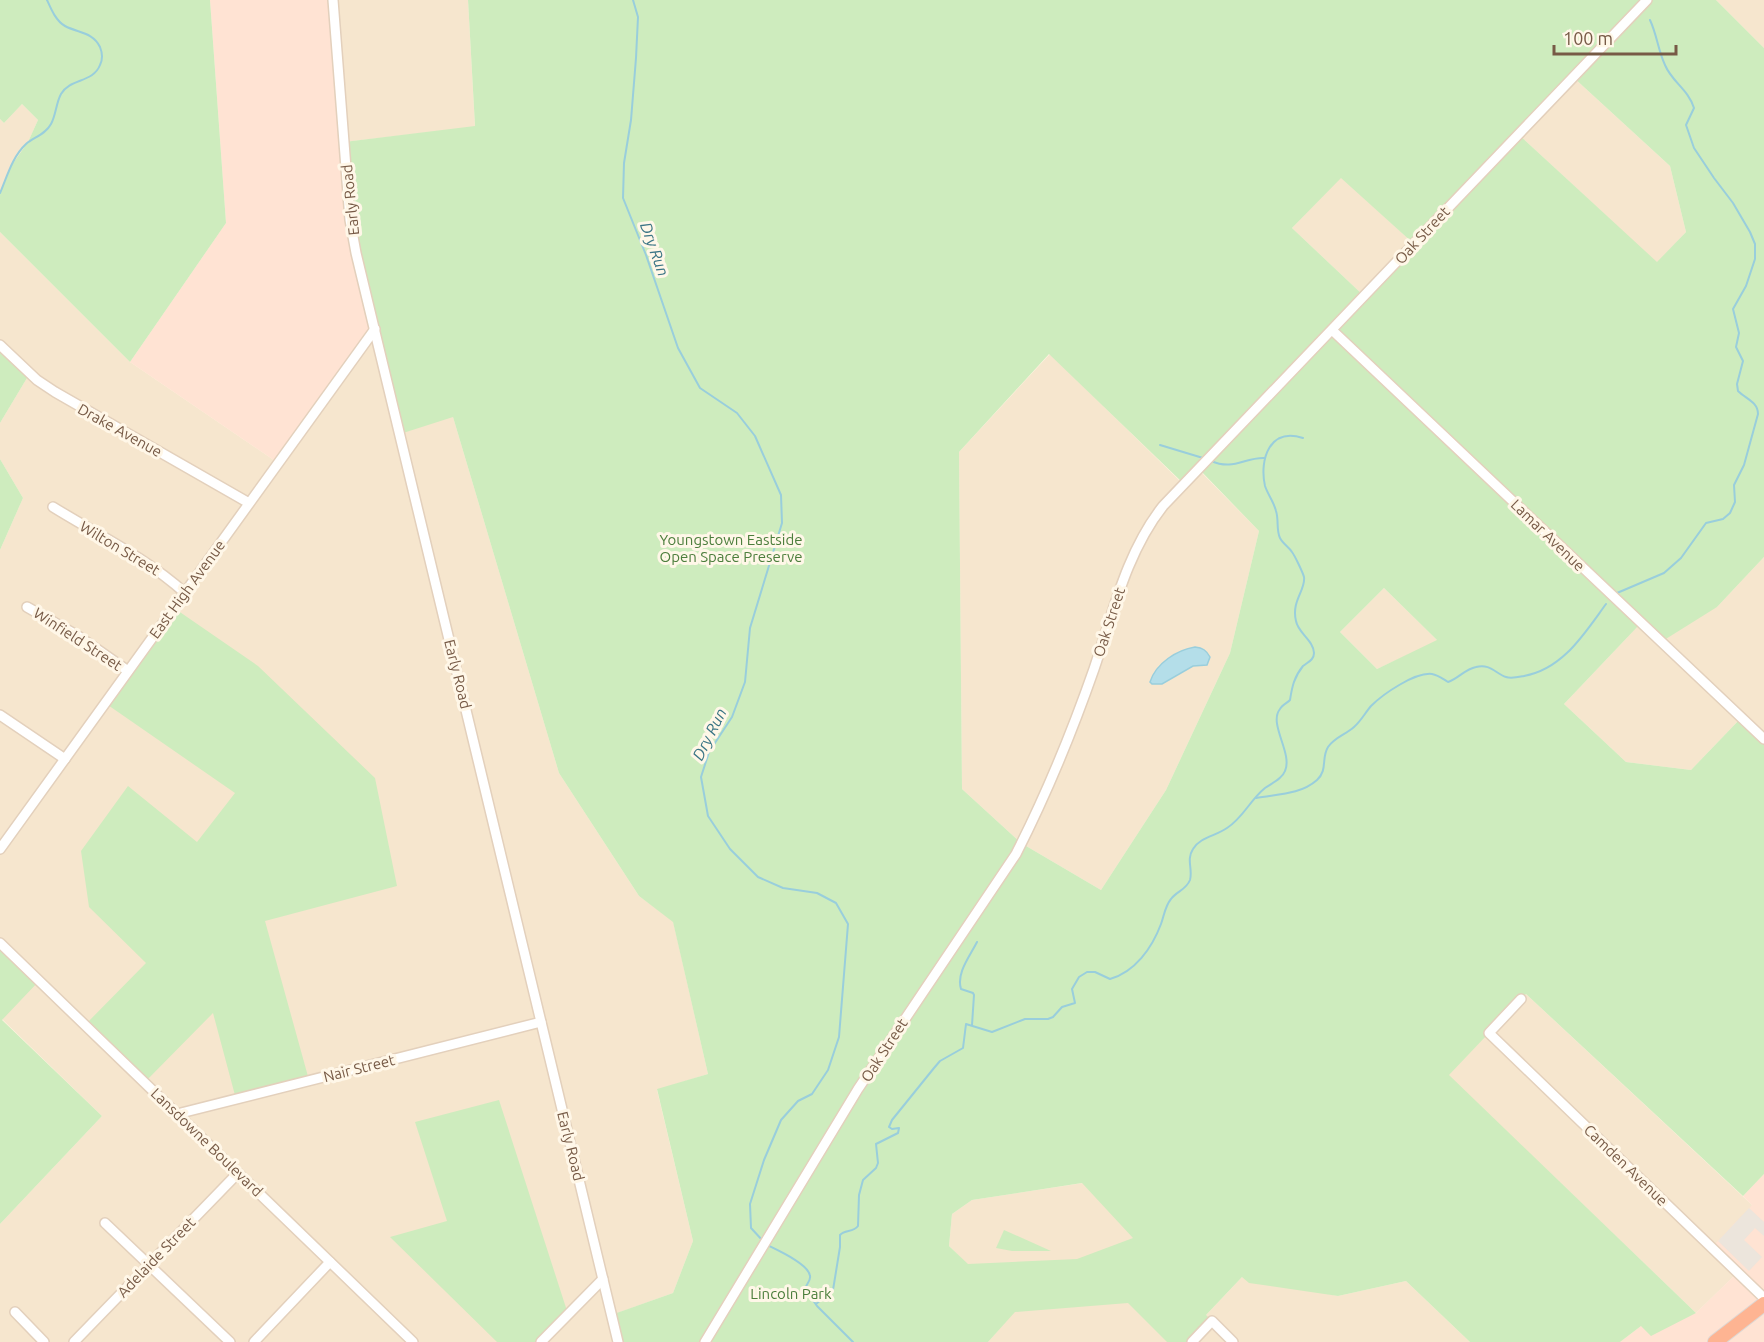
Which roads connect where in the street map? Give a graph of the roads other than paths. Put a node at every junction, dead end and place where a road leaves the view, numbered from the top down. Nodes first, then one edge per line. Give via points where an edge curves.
1 (333, 0) edge
2 (1647, 0) edge
3 (375, 329) junction
4 (1332, 330) junction
5 (0, 345) edge
6 (249, 503) junction
7 (53, 507) dead end
8 (185, 593) junction
9 (27, 607) dead end
10 (128, 671) junction
11 (0, 715) edge
12 (1764, 739) edge
13 (65, 759) junction
14 (0, 849) edge
15 (0, 943) edge
16 (1521, 999) dead end
17 (541, 1022) junction
18 (177, 1114) junction
19 (238, 1173) junction
20 (105, 1223) dead end
21 (330, 1262) junction
22 (149, 1264) junction
23 (603, 1279) junction
24 (1764, 1298) edge
25 (1764, 1304) edge
26 (15, 1312) dead end
27 (44, 1342) edge
28 (74, 1342) edge
29 (230, 1342) edge
30 (254, 1342) edge
31 (413, 1342) edge
32 (541, 1342) edge
33 (618, 1342) edge
34 (705, 1342) edge
35 (1192, 1342) edge
36 (1233, 1342) edge
37 (1715, 1342) edge

1 - 3 street, Early Road via 350,220
2 - 4 street, Oak Street
3 - 6 street, East High Avenue
3 - 17 street, Early Road
4 - 12 street, Lamar Avenue
4 - 34 street, Oak Street via 1152,519 1135,549 1082,702 1016,854 858,1089
5 - 6 street, Drake Avenue via 55,393
6 - 8 street, East High Avenue
7 - 8 street, Wilton Street via 138,557
8 - 10 street, East High Avenue
9 - 10 street, Winfield Street
10 - 13 street, East High Avenue
11 - 13 street
13 - 14 street, East High Avenue
15 - 18 street, Lansdowne Boulevard
16 - 24 street, Camden Avenue via 1489,1033
17 - 18 street, Nair Street
17 - 23 street, Early Road
18 - 19 street, Lansdowne Boulevard
19 - 21 street, Lansdowne Boulevard
19 - 22 street, Adelaide Street
20 - 22 street
21 - 30 street
21 - 31 street, Lansdowne Boulevard
22 - 28 street, Adelaide Street
22 - 29 street
23 - 32 street
23 - 33 street, Early Road
25 - 37 highway
26 - 27 street
35 - 36 street via 1212,1321

